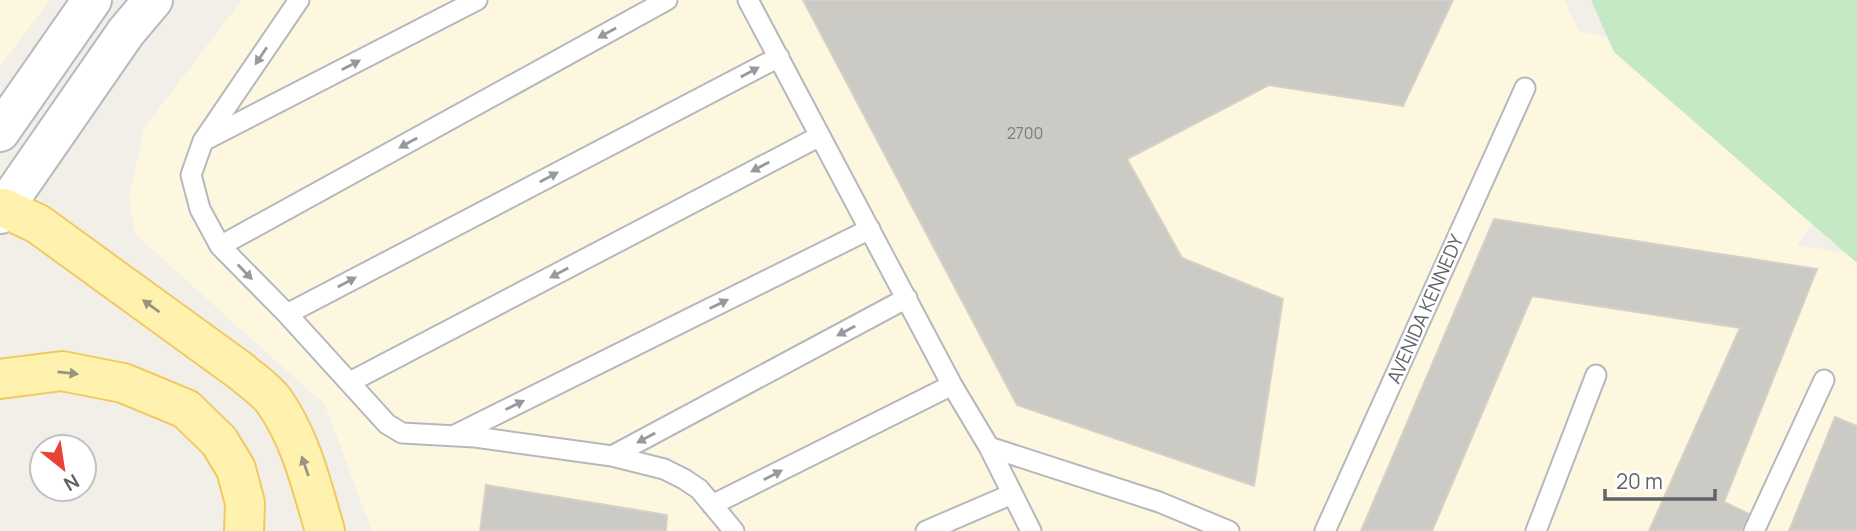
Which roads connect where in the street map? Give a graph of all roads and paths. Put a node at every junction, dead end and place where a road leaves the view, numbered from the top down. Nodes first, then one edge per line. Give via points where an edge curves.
1 (153, 0) edge
2 (299, 0) edge
3 (477, 0) edge
4 (667, 0) edge
5 (748, 0) edge
6 (87, 2) edge
7 (126, 33) junction
8 (779, 57) junction
9 (1525, 88) dead end
10 (0, 132) edge
11 (820, 136) junction
12 (203, 141) junction
13 (1, 210) edge
14 (870, 229) junction
15 (220, 246) junction
16 (907, 299) junction
17 (287, 314) junction
18 (1596, 375) dead end
19 (0, 379) edge
20 (1824, 380) dead end
21 (350, 382) junction
22 (952, 385) junction
23 (454, 435) junction
24 (989, 447) junction
25 (612, 456) junction
26 (1012, 494) junction
27 (712, 505) junction
28 (244, 531) edge
29 (325, 531) edge
30 (734, 531) edge
31 (926, 531) edge
32 (1031, 531) edge
33 (1229, 531) edge
34 (1325, 531) edge
35 (1536, 531) edge
36 (1754, 531) edge

1 - 7 main road
2 -> 12 lane
12 -> 3 lane
4 -> 15 lane
5 - 8 lane
6 - 7 lane
6 - 10 main road
7 - 13 main road
8 - 11 lane
17 -> 8 lane
9 - 34 lane, AVENIDA KENNEDY
11 - 14 lane
11 -> 21 lane
12 - 15 lane via 191,175 200,209
29 -> 13 main road via 305,463 273,398 38,224
14 - 16 lane
23 -> 14 lane
15 -> 17 lane
16 - 22 lane
16 -> 25 lane
17 - 21 lane
18 - 35 lane
19 -> 28 main road via 62,371 123,383 186,409 219,440 236,469 246,503
20 - 36 lane
21 - 23 lane via 387,424 402,433
22 - 24 lane
27 -> 22 lane
23 - 25 lane
24 - 26 lane
24 - 33 lane via 1158,502
25 - 27 lane via 664,469 699,489
26 - 31 lane
26 - 32 lane
27 - 30 lane

